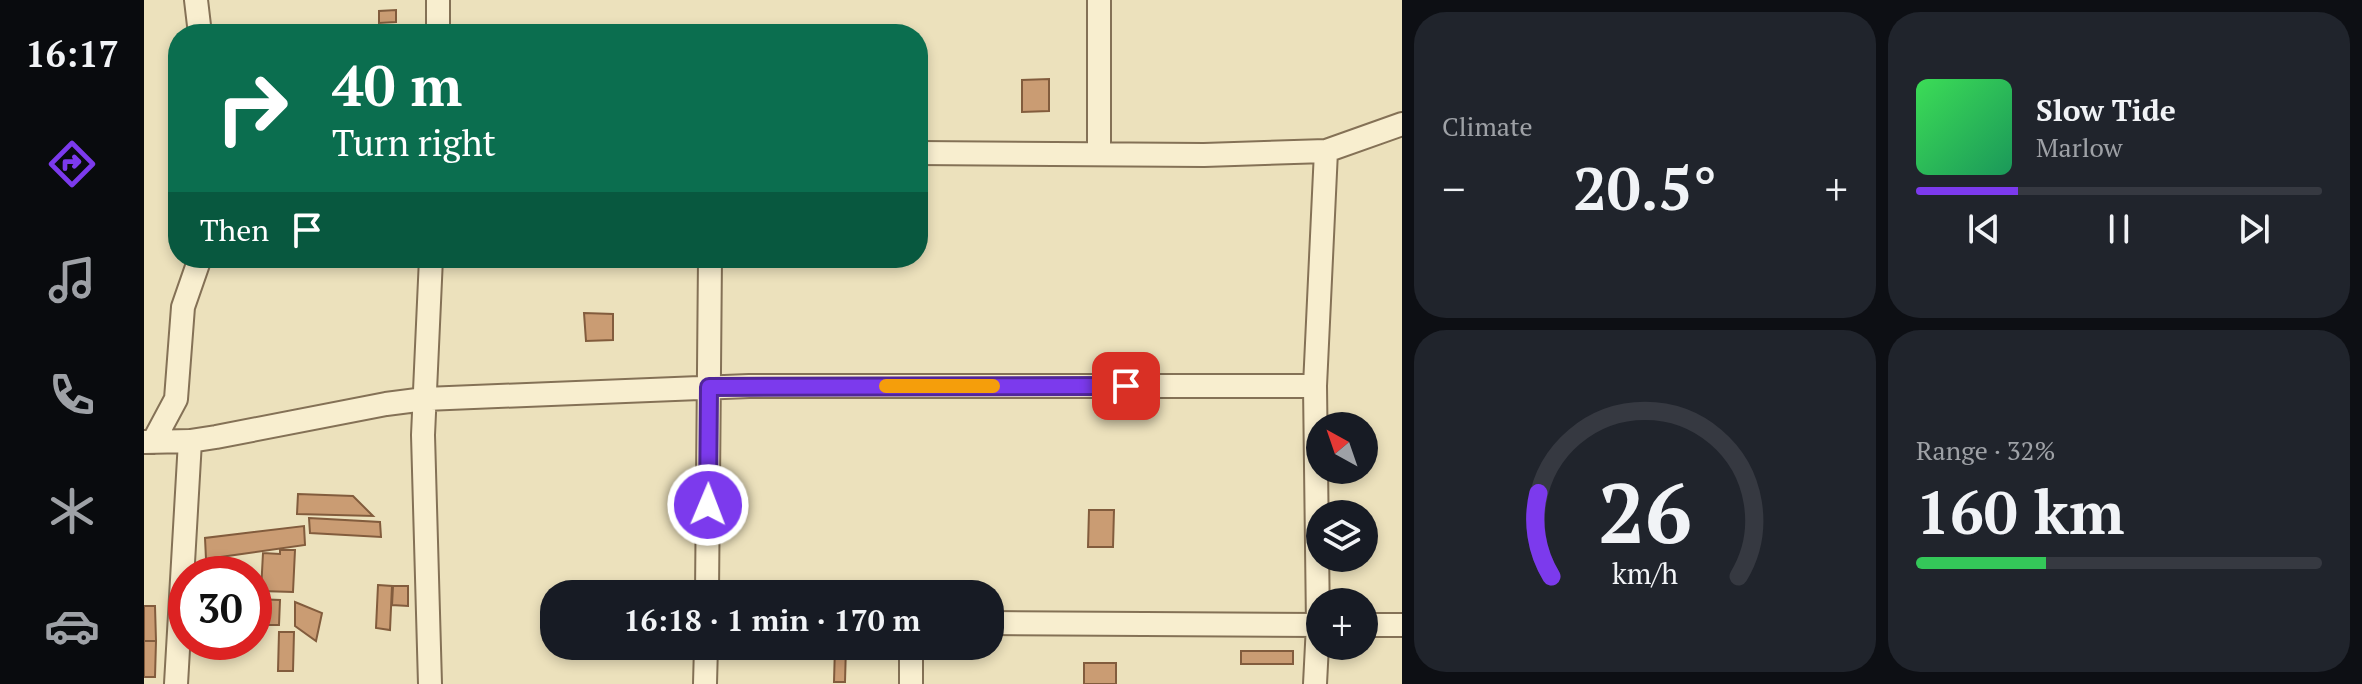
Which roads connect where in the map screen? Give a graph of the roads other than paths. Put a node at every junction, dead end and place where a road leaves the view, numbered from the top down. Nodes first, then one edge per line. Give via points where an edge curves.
1 (196, 0) edge
2 (438, 0) edge
3 (1099, 0) edge
4 (199, 24) edge
5 (438, 24) edge
6 (1402, 124) edge
7 (1326, 151) junction
8 (928, 153) edge
9 (1099, 153) junction
10 (197, 268) edge
11 (431, 268) edge
12 (710, 268) edge
13 (1315, 386) junction
14 (709, 387) junction
15 (425, 399) junction
16 (190, 441) junction
17 (148, 442) edge
18 (707, 580) edge
19 (1318, 588) edge
20 (1004, 623) edge
21 (1306, 625) edge
22 (1378, 625) edge
23 (1402, 625) edge
24 (706, 660) edge
25 (911, 660) edge
26 (1317, 660) edge
27 (176, 684) edge
28 (430, 684) edge
29 (705, 684) edge
30 (911, 684) edge
31 (1315, 684) edge

1 - 4 street
2 - 5 street
3 - 9 street
6 - 7 street
7 - 9 street
7 - 13 street
8 - 9 street
10 - 17 street via 183,307 176,399
11 - 15 street
12 - 14 street
13 - 14 street
13 - 19 street
14 - 15 street
14 - 18 street
15 - 16 street
15 - 28 street
16 - 17 street
16 - 27 street
20 - 21 street
22 - 23 street
24 - 29 street
25 - 30 street
26 - 31 street

